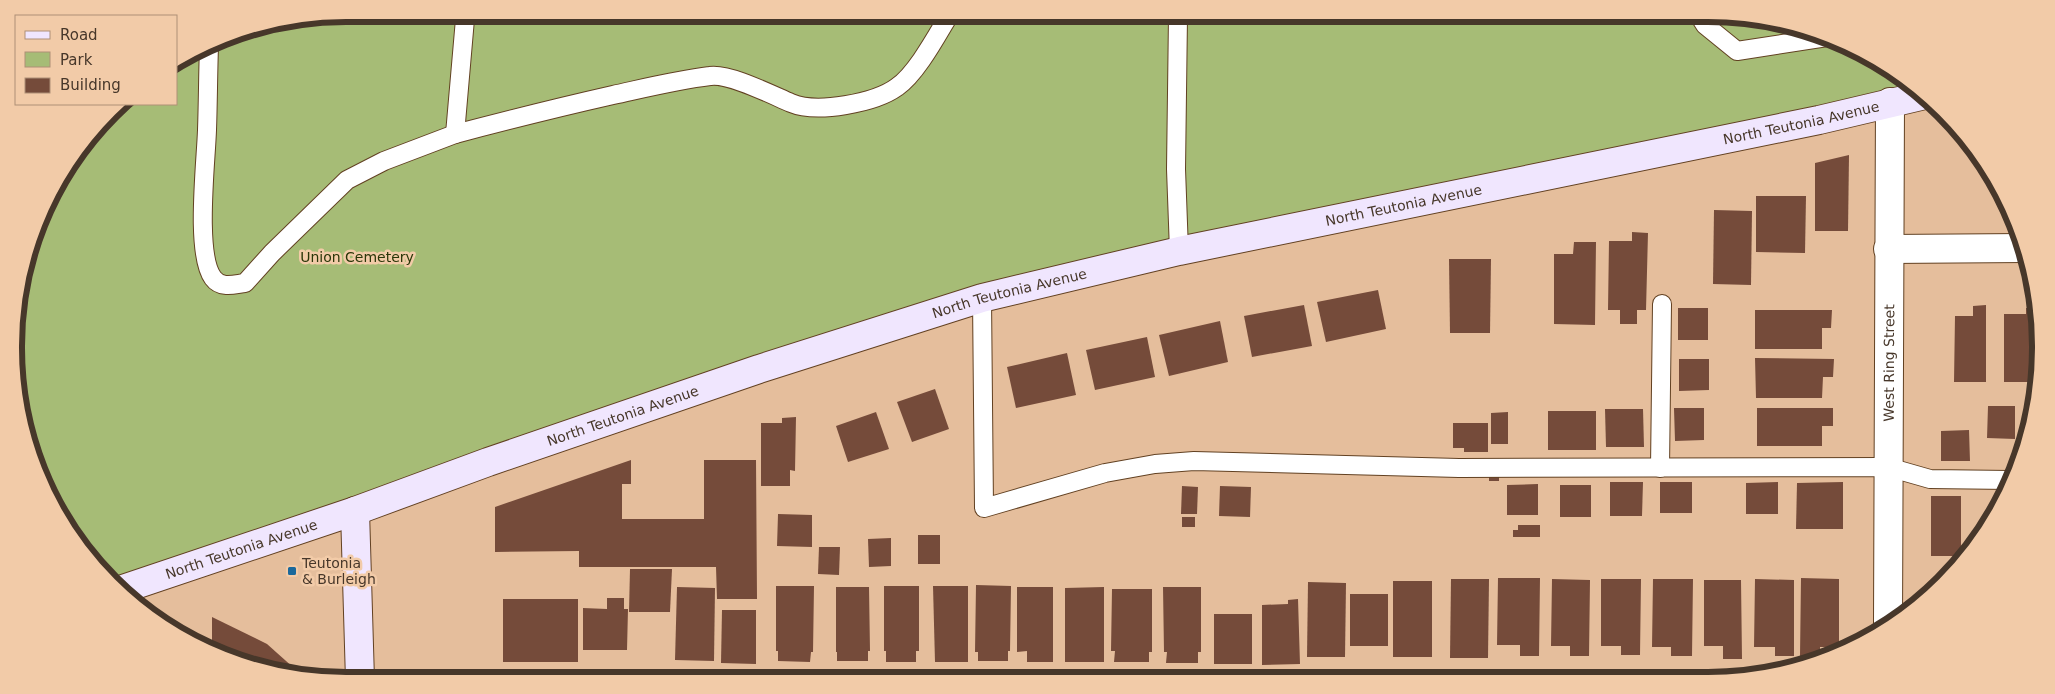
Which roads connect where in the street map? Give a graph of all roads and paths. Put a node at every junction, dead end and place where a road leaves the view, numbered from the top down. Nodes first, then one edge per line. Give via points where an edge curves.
1 (465, 22) edge
2 (945, 22) edge
3 (1178, 22) edge
4 (1703, 22) edge
5 (1811, 40) edge
6 (209, 53) edge
7 (1915, 98) edge
8 (1890, 102) junction
9 (455, 134) junction
10 (1888, 248) junction
11 (2016, 248) edge
12 (1179, 252) junction
13 (982, 298) junction
14 (1662, 304) dead end
15 (1888, 467) junction
16 (1660, 468) junction
17 (2004, 480) edge
18 (355, 511) junction
19 (129, 587) edge
20 (1888, 617) edge
21 (360, 672) edge

1 - 9 lane
2 - 9 lane via 921,60 897,87 843,107 794,105 749,84 712,75
3 - 12 lane via 1176,169
4 - 5 lane via 1737,51
6 - 9 lane via 205,250 214,280 224,286 245,282 348,180 384,161
7 - 8 main road, North Teutonia Avenue
8 - 10 street, West Ring Street
8 - 12 main road, North Teutonia Avenue via 1819,120
10 - 11 street
10 - 15 street, West Ring Street
12 - 13 main road, North Teutonia Avenue
13 - 16 lane via 984,508 1105,474 1155,464 1194,461 1459,468
13 - 18 main road, North Teutonia Avenue via 759,369
14 - 16 lane
15 - 16 lane
15 - 17 lane via 1930,479
15 - 20 street, West Ring Street
18 - 19 main road, North Teutonia Avenue
18 - 21 main road

